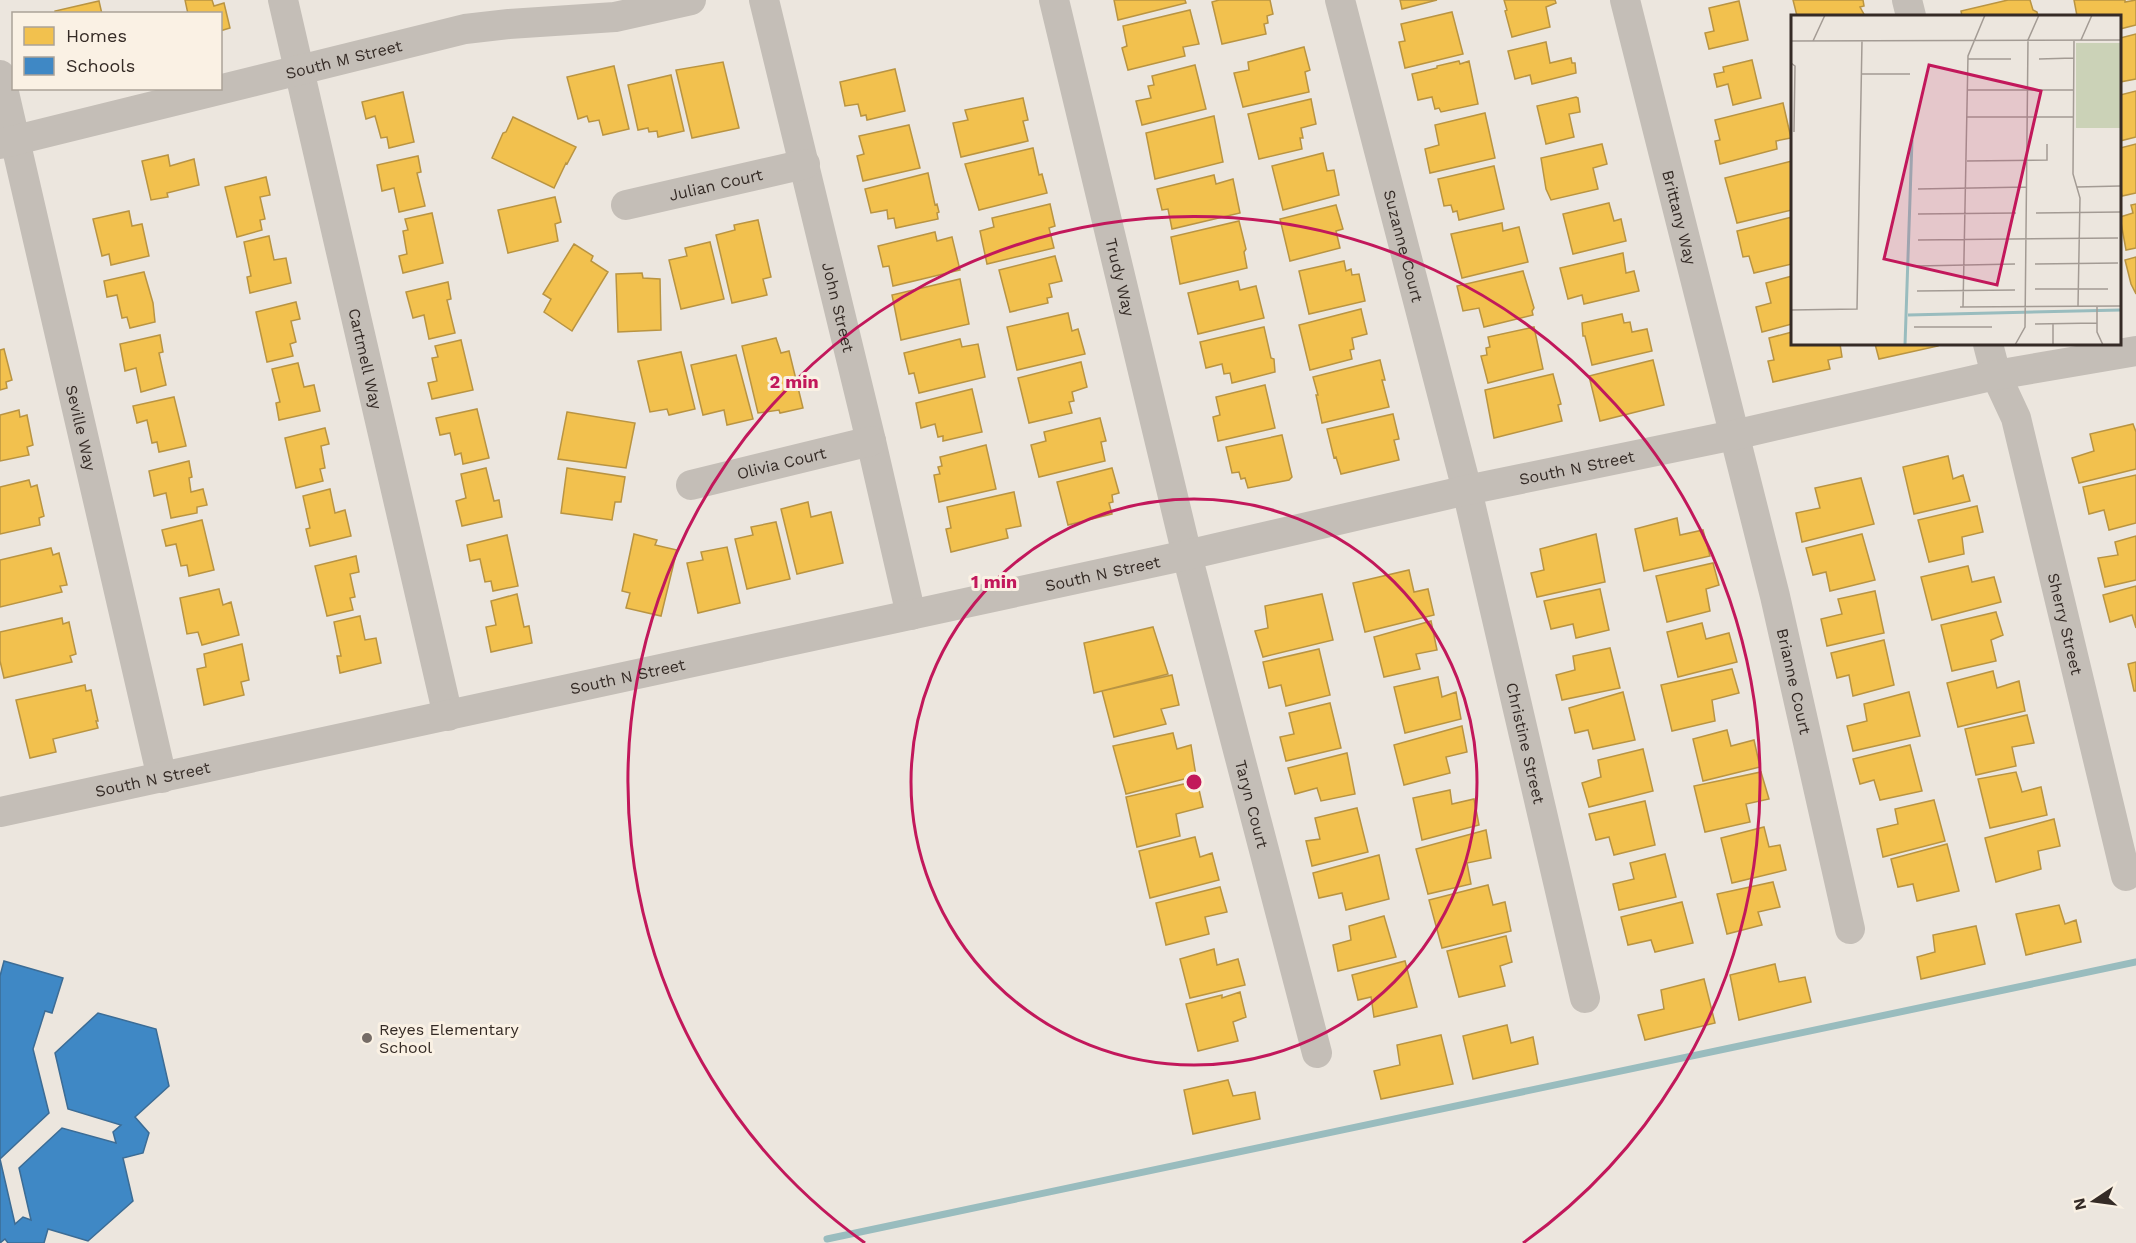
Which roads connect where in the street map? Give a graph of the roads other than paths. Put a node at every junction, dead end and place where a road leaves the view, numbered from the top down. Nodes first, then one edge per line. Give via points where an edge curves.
1 (283, 0) edge
2 (691, 0) edge
3 (764, 0) edge
4 (1054, 0) edge
5 (1340, 0) edge
6 (1625, 0) edge
7 (1907, 0) edge
8 (1911, 15) edge
9 (299, 70) junction
10 (0, 75) edge
11 (222, 89) edge
12 (218, 90) edge
13 (8, 142) edge
14 (805, 164) junction
15 (626, 205) dead end
16 (1988, 345) edge
17 (2136, 351) edge
18 (1996, 375) junction
19 (1734, 435) junction
20 (871, 441) junction
21 (691, 485) dead end
22 (1467, 489) junction
23 (1187, 555) junction
24 (910, 615) junction
25 (448, 716) junction
26 (162, 778) junction
27 (0, 812) edge
28 (2127, 876) dead end
29 (1850, 929) dead end
30 (1585, 998) dead end
31 (1317, 1053) dead end

1 - 9 street, Cartmell Way
2 - 9 street, South M Street via 615,17 465,29
3 - 14 street, John Street
4 - 23 street, Trudy Way
5 - 22 street, Suzanne Court
6 - 19 street, Brittany Way
7 - 8 street
9 - 11 street, South M Street
9 - 25 street, Cartmell Way
10 - 13 street, Seville Way
12 - 13 street, South M Street
13 - 26 street, Seville Way
14 - 15 street, Julian Court
14 - 20 street, John Street
16 - 18 street, Sherry Street
17 - 18 street, South N Street
18 - 19 street, South N Street
18 - 28 street, Sherry Street via 2016,418
19 - 22 street, South N Street
19 - 29 street, Brianne Court
20 - 21 street, Olivia Court
20 - 24 street, John Street
22 - 23 street, South N Street
22 - 30 street, Christine Street
23 - 24 street, South N Street
23 - 31 street, Taryn Court
24 - 25 street, South N Street
25 - 26 street, South N Street
26 - 27 street, South N Street

